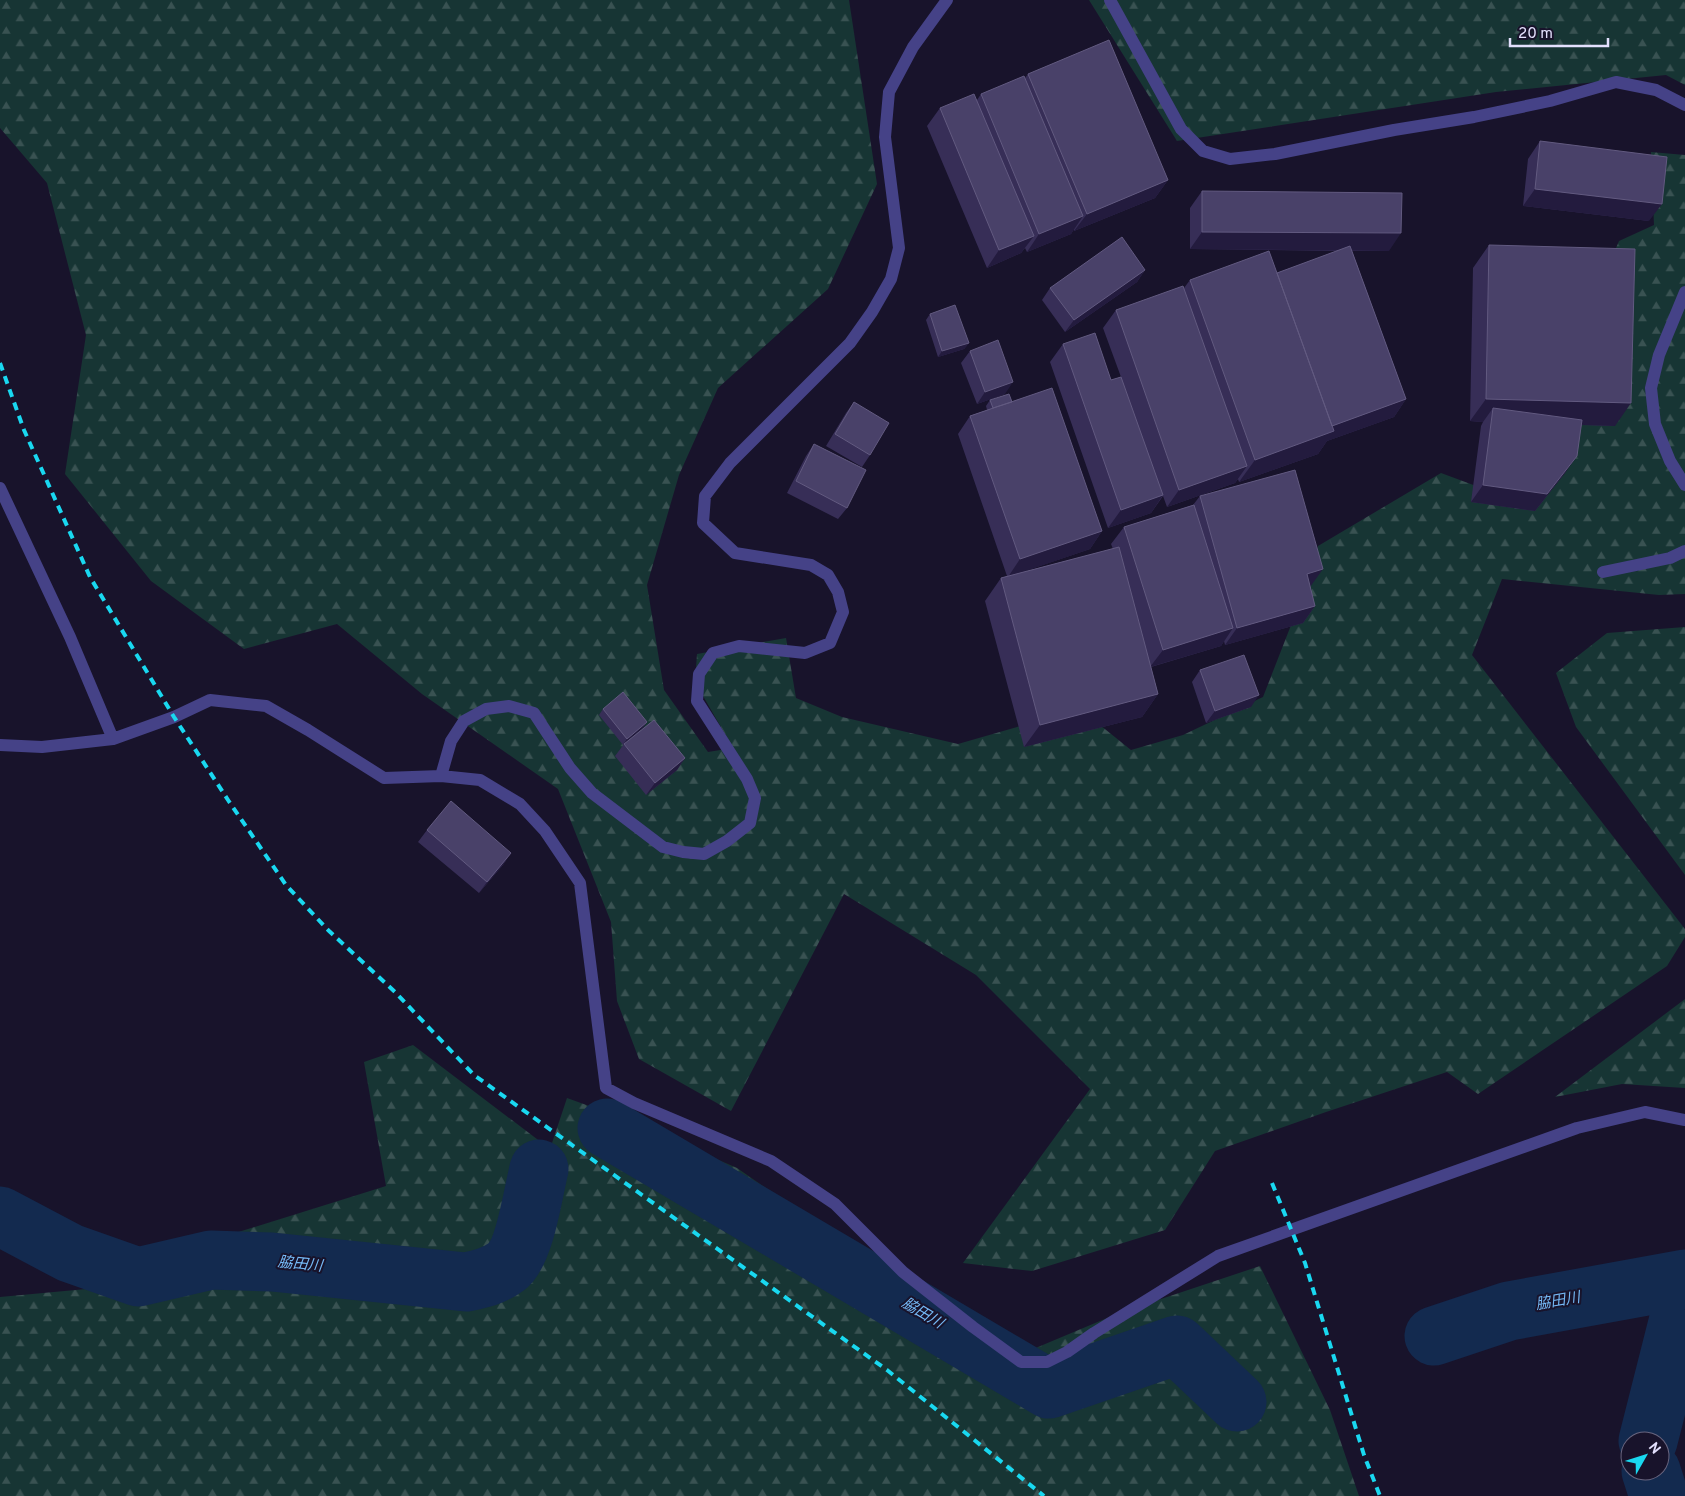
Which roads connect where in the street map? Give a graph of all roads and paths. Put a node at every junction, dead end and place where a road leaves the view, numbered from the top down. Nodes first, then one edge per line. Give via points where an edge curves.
1 (947, 0) edge
2 (1110, 0) edge
3 (1685, 105) edge
4 (1685, 292) edge
5 (1685, 485) edge
6 (0, 488) edge
7 (1685, 551) edge
8 (1602, 572) dead end
9 (113, 739) junction
10 (0, 745) edge
11 (442, 776) junction
12 (1685, 1120) edge

1 - 11 street via 913,47 889,92 886,137 899,248 891,279 850,343 730,463 705,496 703,523 735,553 811,565 828,574 838,592 843,612 830,643 805,653 739,646 713,653 699,674 697,701 755,798 750,823 704,854 663,847 592,793 570,768 534,713 509,706 486,708 464,721 451,741
2 - 3 street via 1181,129 1204,151 1230,159 1275,154 1474,117 1550,101 1616,82 1656,90
4 - 5 street via 1660,355 1651,388 1655,424 1670,461
6 - 9 street via 70,637
7 - 8 street via 1670,558
9 - 10 street via 42,747
9 - 11 street via 210,700 266,706 384,778
11 - 12 street via 480,780 520,804 545,831 580,883 606,1088 771,1161 835,1204 903,1272 1021,1362 1047,1362 1066,1352 1218,1256 1577,1128 1645,1112

